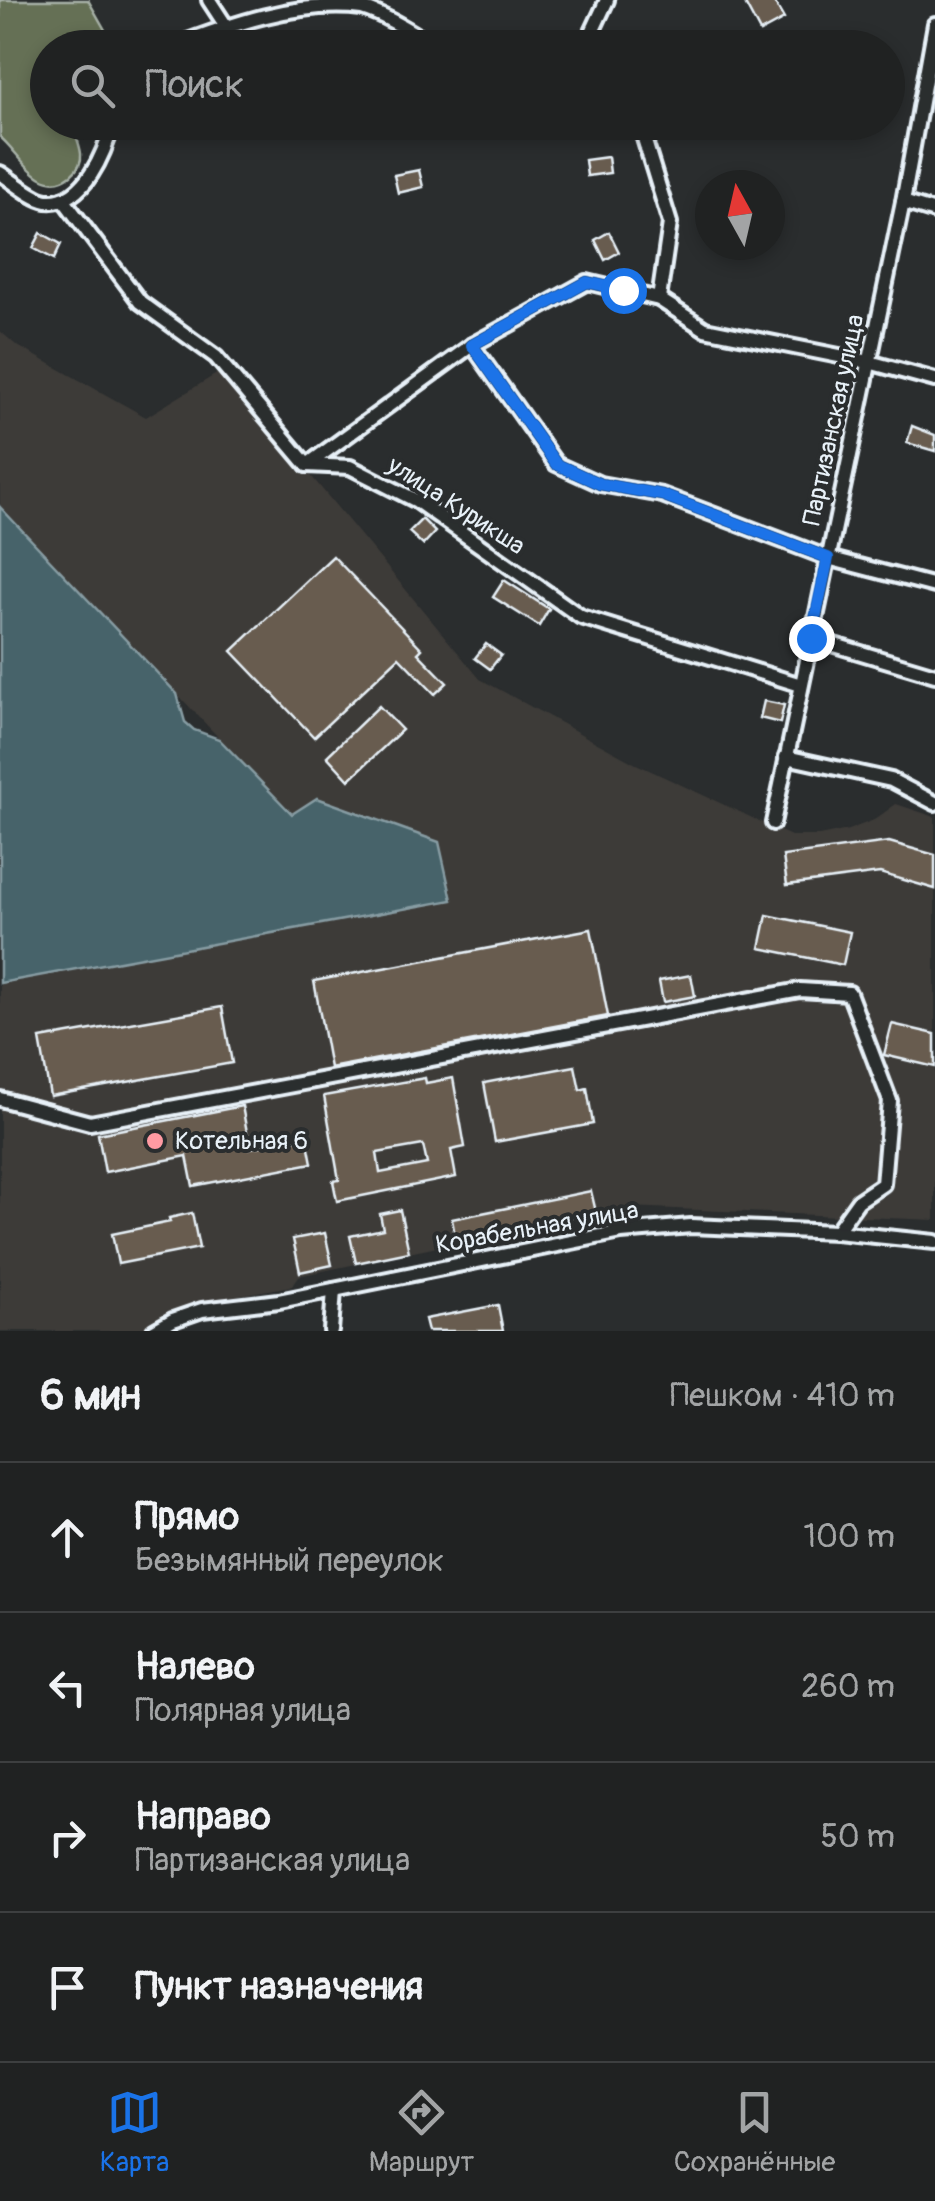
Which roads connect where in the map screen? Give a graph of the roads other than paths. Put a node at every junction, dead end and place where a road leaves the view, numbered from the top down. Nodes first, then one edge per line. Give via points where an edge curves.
1 (210, 0) edge
2 (606, 0) edge
3 (935, 24) edge
4 (226, 26) junction
5 (216, 30) edge
6 (404, 30) edge
7 (592, 30) edge
8 (933, 48) edge
9 (106, 140) edge
10 (644, 140) edge
11 (0, 173) edge
12 (63, 199) junction
13 (903, 202) junction
14 (935, 212) edge
15 (659, 298) junction
16 (472, 345) junction
17 (868, 362) junction
18 (935, 380) edge
19 (306, 464) junction
20 (828, 558) junction
21 (935, 586) edge
22 (811, 638) junction
23 (935, 675) edge
24 (802, 685) junction
25 (786, 757) junction
26 (935, 803) edge
27 (773, 823) dead end
28 (0, 1099) edge
29 (836, 1232) junction
30 (935, 1242) edge
31 (334, 1290) junction
32 (154, 1331) edge
33 (332, 1331) edge

1 - 4 street
2 - 7 street
3 - 8 street, Партизанская улица
4 - 5 street
4 - 6 street via 318,1 363,8
8 - 13 street, Партизанская улица
9 - 12 street via 80,190
10 - 15 street via 670,224
11 - 12 street via 44,201
12 - 19 street via 140,302 216,357
13 - 14 street
13 - 17 street, Партизанская улица
15 - 16 street via 587,282
15 - 17 street via 704,329
16 - 19 street
16 - 20 street via 556,464 600,484 662,495
17 - 18 street
17 - 20 street, Партизанская улица
19 - 24 street, улица Курикша via 350,466 417,501 581,617
20 - 21 street
20 - 22 street, Партизанская улица
22 - 23 street
22 - 24 street, Партизанская улица
24 - 25 street, Партизанская улица
25 - 26 street via 891,780
25 - 27 street, Партизанская улица
28 - 29 street via 90,1122 800,990 849,993 890,1101 883,1184 858,1202
29 - 30 street, Корабельная улица
29 - 31 street, Корабельная улица via 691,1226 621,1232
31 - 32 street, Корабельная улица via 202,1310
31 - 33 street

